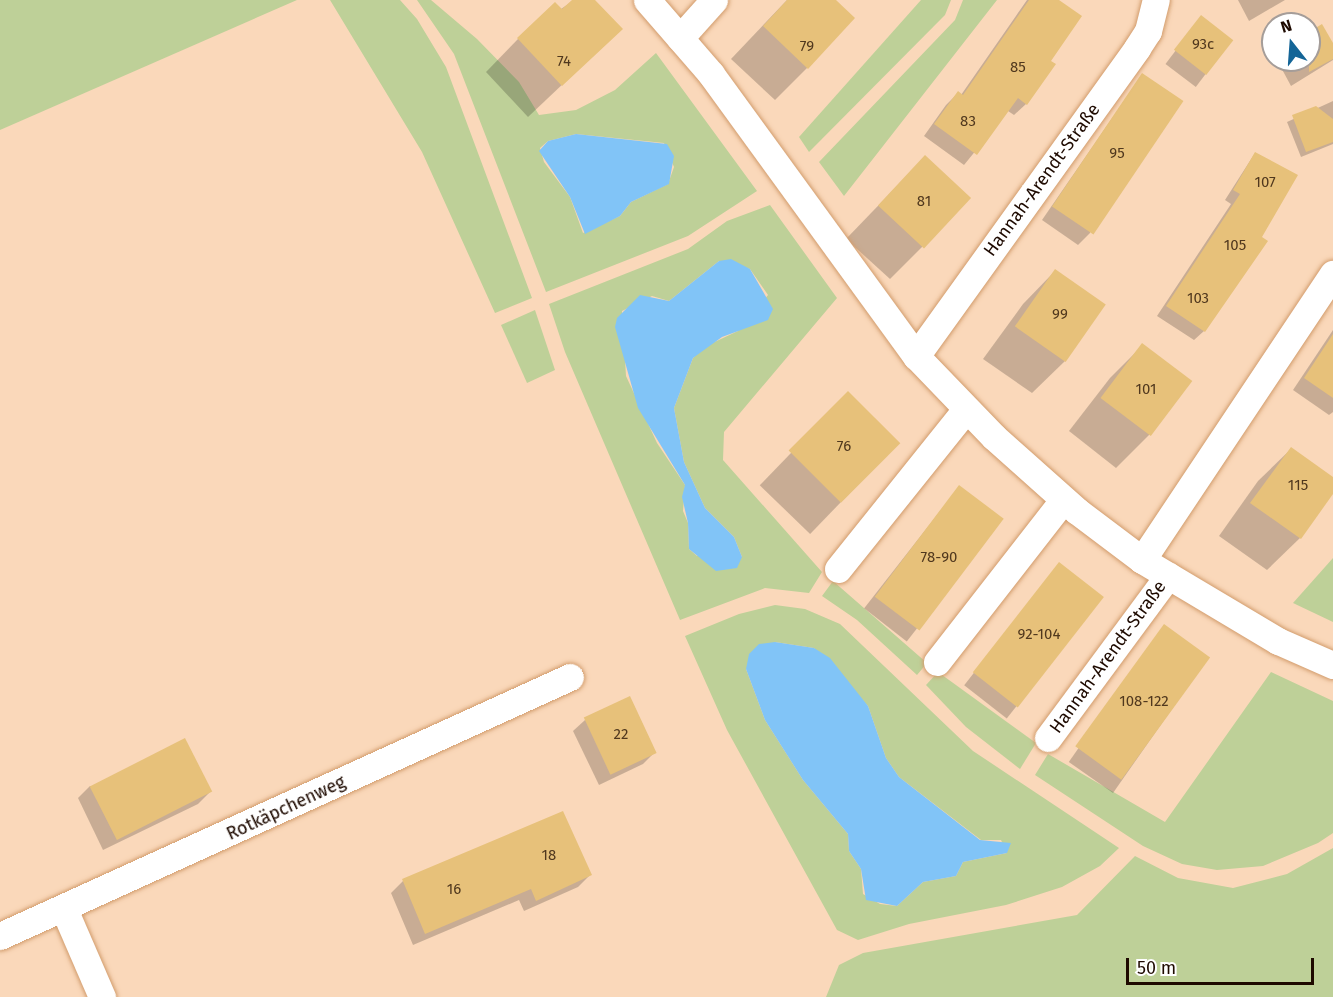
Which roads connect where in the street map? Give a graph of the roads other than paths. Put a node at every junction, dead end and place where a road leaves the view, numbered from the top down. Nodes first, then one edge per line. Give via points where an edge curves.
1 (647, 0) edge
2 (714, 0) edge
3 (1156, 0) edge
4 (680, 38) junction
5 (1333, 274) edge
6 (916, 356) junction
7 (966, 409) junction
8 (1063, 500) junction
9 (1142, 560) junction
10 (838, 569) dead end
11 (1168, 576) junction
12 (937, 662) dead end
13 (1333, 665) edge
14 (570, 677) dead end
15 (1048, 738) dead end
16 (64, 909) junction
17 (0, 936) edge
18 (102, 997) edge

1 - 4 street, Hannah-Arendt-Straße
2 - 4 street
3 - 6 street, Hannah-Arendt-Straße via 1148,31 1137,48
4 - 6 street, Hannah-Arendt-Straße via 740,113
5 - 9 street, Hannah-Arendt-Straße
6 - 7 street, Hannah-Arendt-Straße
7 - 8 street, Hannah-Arendt-Straße
7 - 10 street
8 - 9 street, Hannah-Arendt-Straße
8 - 12 street
9 - 11 street, Hannah-Arendt-Straße
11 - 13 street, Hannah-Arendt-Straße via 1278,641
11 - 15 street, Hannah-Arendt-Straße
14 - 16 street, Rotkäpchenweg
16 - 17 street, Rotkäpchenweg
16 - 18 street

